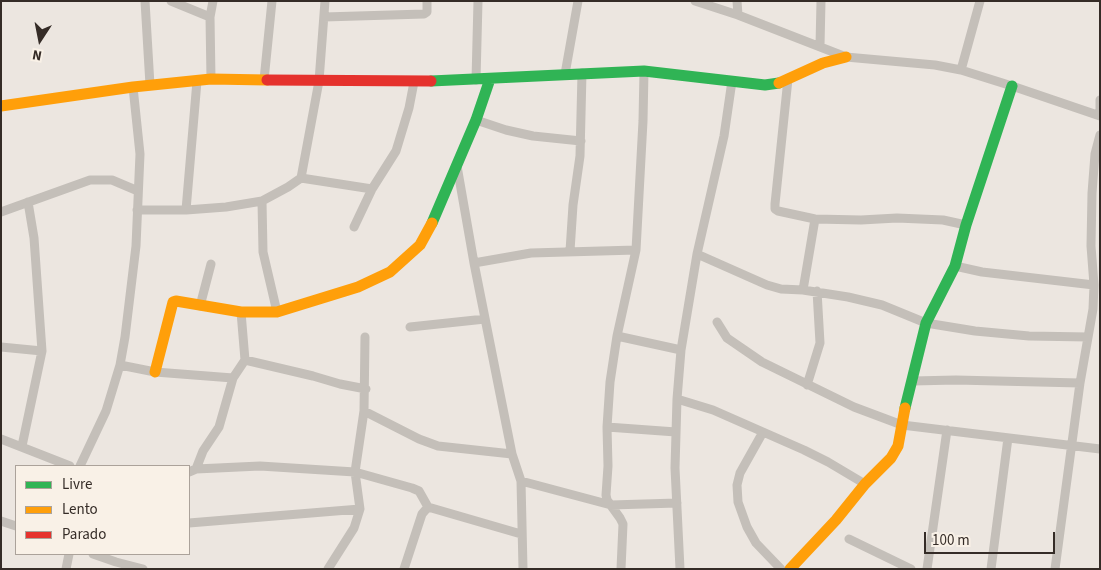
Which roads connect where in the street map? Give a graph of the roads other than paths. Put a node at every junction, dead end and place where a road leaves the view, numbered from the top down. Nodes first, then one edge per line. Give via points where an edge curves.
1 (145, 1) edge
2 (171, 1) edge
3 (213, 1) edge
4 (272, 1) edge
5 (325, 1) edge
6 (427, 1) edge
7 (478, 1) edge
8 (578, 1) edge
9 (695, 1) edge
10 (737, 1) edge
11 (821, 1) edge
12 (980, 1) edge
13 (738, 15) junction
14 (210, 16) junction
15 (324, 17) junction
16 (820, 46) junction
17 (846, 57) junction
18 (961, 70) junction
19 (644, 71) junction
20 (582, 73) junction
21 (565, 74) junction
22 (211, 79) junction
23 (490, 79) junction
24 (788, 79) junction
25 (264, 80) junction
26 (476, 80) junction
27 (197, 81) junction
28 (319, 81) junction
29 (732, 81) junction
30 (414, 82) junction
31 (150, 85) junction
32 (1012, 86) junction
33 (133, 87) junction
34 (1100, 100) edge
35 (1, 106) edge
36 (1100, 115) edge
37 (476, 120) junction
38 (1100, 135) edge
39 (581, 141) junction
40 (457, 165) junction
41 (301, 178) junction
42 (372, 189) junction
43 (138, 192) junction
44 (262, 201) junction
45 (28, 202) junction
46 (2, 208) edge
47 (137, 210) junction
48 (186, 210) junction
49 (815, 219) junction
50 (966, 225) junction
51 (354, 227) dead end
52 (636, 250) junction
53 (570, 251) junction
54 (697, 254) junction
55 (474, 263) junction
56 (211, 264) dead end
57 (955, 266) junction
58 (1094, 285) junction
59 (803, 290) junction
60 (818, 291) junction
61 (200, 306) junction
62 (241, 312) junction
63 (277, 312) junction
64 (485, 319) junction
65 (717, 322) dead end
66 (926, 323) junction
67 (410, 327) dead end
68 (365, 336) dead end
69 (617, 336) junction
70 (1088, 337) junction
71 (1, 347) edge
72 (681, 350) junction
73 (42, 351) junction
74 (245, 360) junction
75 (120, 365) junction
76 (155, 372) junction
77 (233, 378) junction
78 (913, 381) junction
79 (1080, 383) junction
80 (807, 385) junction
81 (366, 389) junction
82 (677, 399) junction
83 (364, 411) junction
84 (902, 425) junction
85 (607, 427) junction
86 (947, 430) junction
87 (676, 432) junction
88 (763, 432) junction
89 (1008, 438) junction
90 (1, 439) edge
91 (1071, 445) junction
92 (22, 446) junction
93 (1100, 449) edge
94 (512, 454) junction
95 (68, 465) edge
96 (80, 465) edge
97 (193, 470) edge
98 (355, 472) junction
99 (521, 481) junction
100 (865, 484) junction
101 (677, 503) junction
102 (611, 505) junction
103 (428, 507) junction
104 (360, 509) junction
105 (1, 522) edge
106 (190, 524) edge
107 (15, 526) edge
108 (522, 534) junction
109 (849, 540) dead end
110 (69, 555) edge
111 (96, 555) edge
112 (66, 569) edge
113 (143, 569) edge
114 (328, 569) edge
115 (404, 569) edge
116 (523, 569) edge
117 (621, 569) edge
118 (680, 569) edge
119 (781, 569) edge
120 (790, 569) edge
121 (911, 569) edge
122 (927, 569) edge
123 (990, 569) edge
124 (1054, 569) edge

1 - 31 street
2 - 14 street
3 - 14 street
4 - 25 street
5 - 15 street
6 - 15 street via 424,14
7 - 26 street
8 - 21 street
9 - 13 street
10 - 13 street
11 - 16 street
12 - 18 street
13 - 16 street
14 - 22 street
15 - 28 street
16 - 17 street
17 - 18 street
17 - 24 street via 823,63
18 - 32 street
19 - 20 street
19 - 29 street
19 - 52 street
20 - 21 street
20 - 39 street
21 - 23 street
22 - 25 street
22 - 27 street
23 - 26 street
23 - 37 street
24 - 29 street via 765,85
24 - 49 street via 775,208 778,212
25 - 28 street
26 - 30 street
27 - 31 street
27 - 48 street
28 - 30 street
28 - 41 street
29 - 54 street via 724,136
30 - 42 street via 396,151
31 - 33 street
32 - 36 street
32 - 50 street
33 - 35 street
33 - 43 street via 140,154
34 - 36 street
37 - 39 street via 532,136
37 - 40 street
38 - 58 street via 1092,193
39 - 53 street
40 - 55 street
40 - 63 street via 428,233 420,245 390,272 358,287
41 - 42 street
41 - 44 street
42 - 51 street
43 - 45 street via 112,180 90,180
43 - 47 street
44 - 48 street
44 - 63 street via 263,252
45 - 46 street
45 - 73 street via 34,238
47 - 48 street
47 - 75 street via 136,246
49 - 50 street via 897,218 943,220
49 - 59 street
50 - 57 street
52 - 53 street
52 - 69 street
53 - 55 street via 532,253
54 - 59 street via 767,285
54 - 72 street
55 - 64 street
56 - 61 street
57 - 58 street
57 - 66 street
58 - 70 street
59 - 60 street
60 - 66 street via 882,305
60 - 80 street via 820,343
61 - 62 street
61 - 76 street via 173,302
62 - 63 street
62 - 74 street
64 - 67 street
64 - 94 street
65 - 80 street via 735,344
66 - 70 street via 1020,335
66 - 78 street
68 - 81 street
69 - 72 street
69 - 85 street
70 - 79 street
71 - 73 street
72 - 82 street
73 - 92 street
74 - 77 street
74 - 81 street
75 - 76 street
75 - 96 street via 106,411
76 - 77 street
77 - 97 street via 219,427
78 - 79 street
78 - 84 street
79 - 91 street
80 - 84 street
81 - 83 street
82 - 87 street
82 - 88 street via 713,410
83 - 94 street via 438,446
83 - 98 street
84 - 86 street
84 - 100 street via 898,446 891,458
85 - 87 street
85 - 102 street via 606,495
86 - 89 street
86 - 122 street
87 - 101 street
88 - 100 street via 820,458
88 - 119 street via 740,473 738,502 756,543
89 - 91 street
89 - 123 street
90 - 92 street
91 - 93 street
91 - 124 street
92 - 95 street
94 - 99 street
97 - 98 street via 260,466
98 - 103 street via 420,491
98 - 104 street
99 - 102 street
99 - 108 street
100 - 120 street
101 - 102 street
101 - 118 street
102 - 117 street via 622,524
103 - 108 street
103 - 115 street via 422,514
104 - 106 street
104 - 114 street via 354,528
105 - 107 street
108 - 116 street
109 - 121 street
110 - 112 street
111 - 113 street

